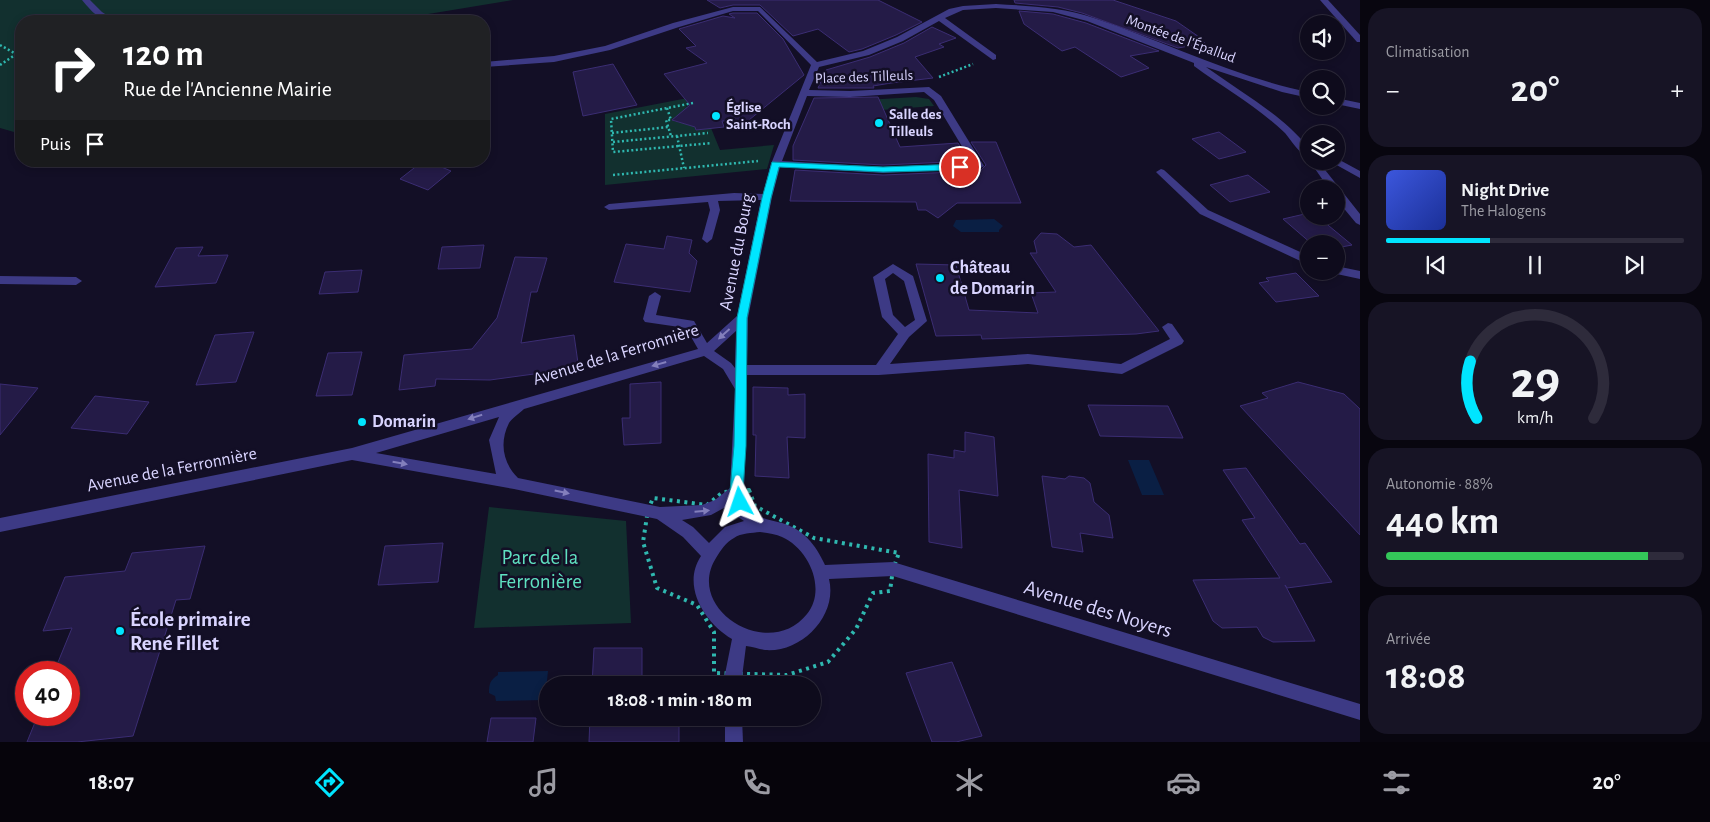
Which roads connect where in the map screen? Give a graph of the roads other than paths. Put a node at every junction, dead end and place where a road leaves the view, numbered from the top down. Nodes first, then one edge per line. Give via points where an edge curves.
1 (86, 0) edge
2 (958, 0) edge
3 (1324, 0) edge
4 (767, 2) dead end
5 (964, 8) junction
6 (760, 9) junction
7 (101, 15) edge
8 (940, 18) junction
9 (1360, 40) edge
10 (993, 57) road end
11 (1188, 58) junction
12 (490, 64) edge
13 (815, 65) junction
14 (805, 92) junction
15 (1300, 93) edge
16 (1345, 103) edge
17 (1360, 106) edge
18 (1300, 142) edge
19 (776, 164) junction
20 (1345, 166) edge
21 (1161, 172) dead end
22 (1360, 175) edge
23 (712, 198) junction
24 (767, 198) junction
25 (1345, 203) edge
26 (609, 207) dead end
27 (1360, 221) edge
28 (707, 239) dead end
29 (1300, 257) edge
30 (1345, 272) edge
31 (1360, 275) edge
32 (0, 280) edge
33 (76, 281) dead end
34 (655, 296) dead end
35 (742, 318) junction
36 (1168, 327) dead end
37 (905, 334) junction
38 (706, 351) junction
39 (740, 370) junction
40 (879, 370) junction
41 (740, 387) junction
42 (522, 404) junction
43 (352, 454) junction
44 (514, 483) junction
45 (737, 491) junction
46 (654, 511) junction
47 (0, 524) edge
48 (760, 525) junction
49 (708, 554) junction
50 (821, 572) junction
51 (740, 637) junction
52 (734, 676) edge
53 (1360, 712) edge
54 (734, 726) edge
55 (734, 742) edge

1 - 7 street
2 - 5 street
3 - 9 street
4 - 6 street
5 - 8 street, Montée de l'Épallud
5 - 11 street, Montée de l'Épallud via 996,6 1054,10 1090,19
6 - 12 street via 732,10 607,48 554,59
6 - 13 street
8 - 10 street
8 - 13 street, Montée de l'Épallud via 866,53
11 - 15 street, Montée de l'Épallud
11 - 18 street
13 - 14 street, Avenue du Bourg
14 - 19 street, Avenue du Bourg
14 - 19 street, Place des Tilleuls via 850,94 926,89 938,98 979,166 883,170
16 - 17 street
19 - 24 street, Avenue du Bourg
20 - 22 street
21 - 29 street via 1204,212
23 - 24 street
23 - 26 street
23 - 28 street via 715,210
24 - 35 street, Avenue du Bourg
25 - 27 street
30 - 31 street
32 - 33 street
34 - 38 street via 649,319 690,324
35 -> 38 street, Avenue de la Ferronnière
35 - 39 street, Avenue du Bourg
36 - 40 street via 1178,341 1122,369 1028,360
37 - 37 street via 888,317 879,277 893,268 909,279 921,320
37 - 40 street
38 - 41 street via 726,366
38 -> 42 street, Avenue de la Ferronnière
39 - 40 street
39 - 41 street, Avenue du Bourg
41 - 45 street, Avenue du Bourg
42 -> 43 street, Avenue de la Ferronnière
42 - 44 street, Avenue de la Ferronnière via 505,418 496,440 501,470
43 -> 44 street, Avenue de la Ferronnière
43 - 47 street, Avenue de la Ferronnière
44 -> 46 street, Avenue de la Ferronnière
46 -> 45 street via 711,510
45 - 48 street, Avenue du Bourg via 743,512
46 - 49 street, Avenue de la Ferronnière via 688,532
48 - 49 street via 730,532
48 - 50 street via 786,531 808,548
49 - 51 street via 701,576 705,600 718,622
50 - 51 street via 823,597 813,620 794,637 767,643
50 - 53 street, Avenue des Noyers via 893,569
51 - 52 street
54 - 55 street

